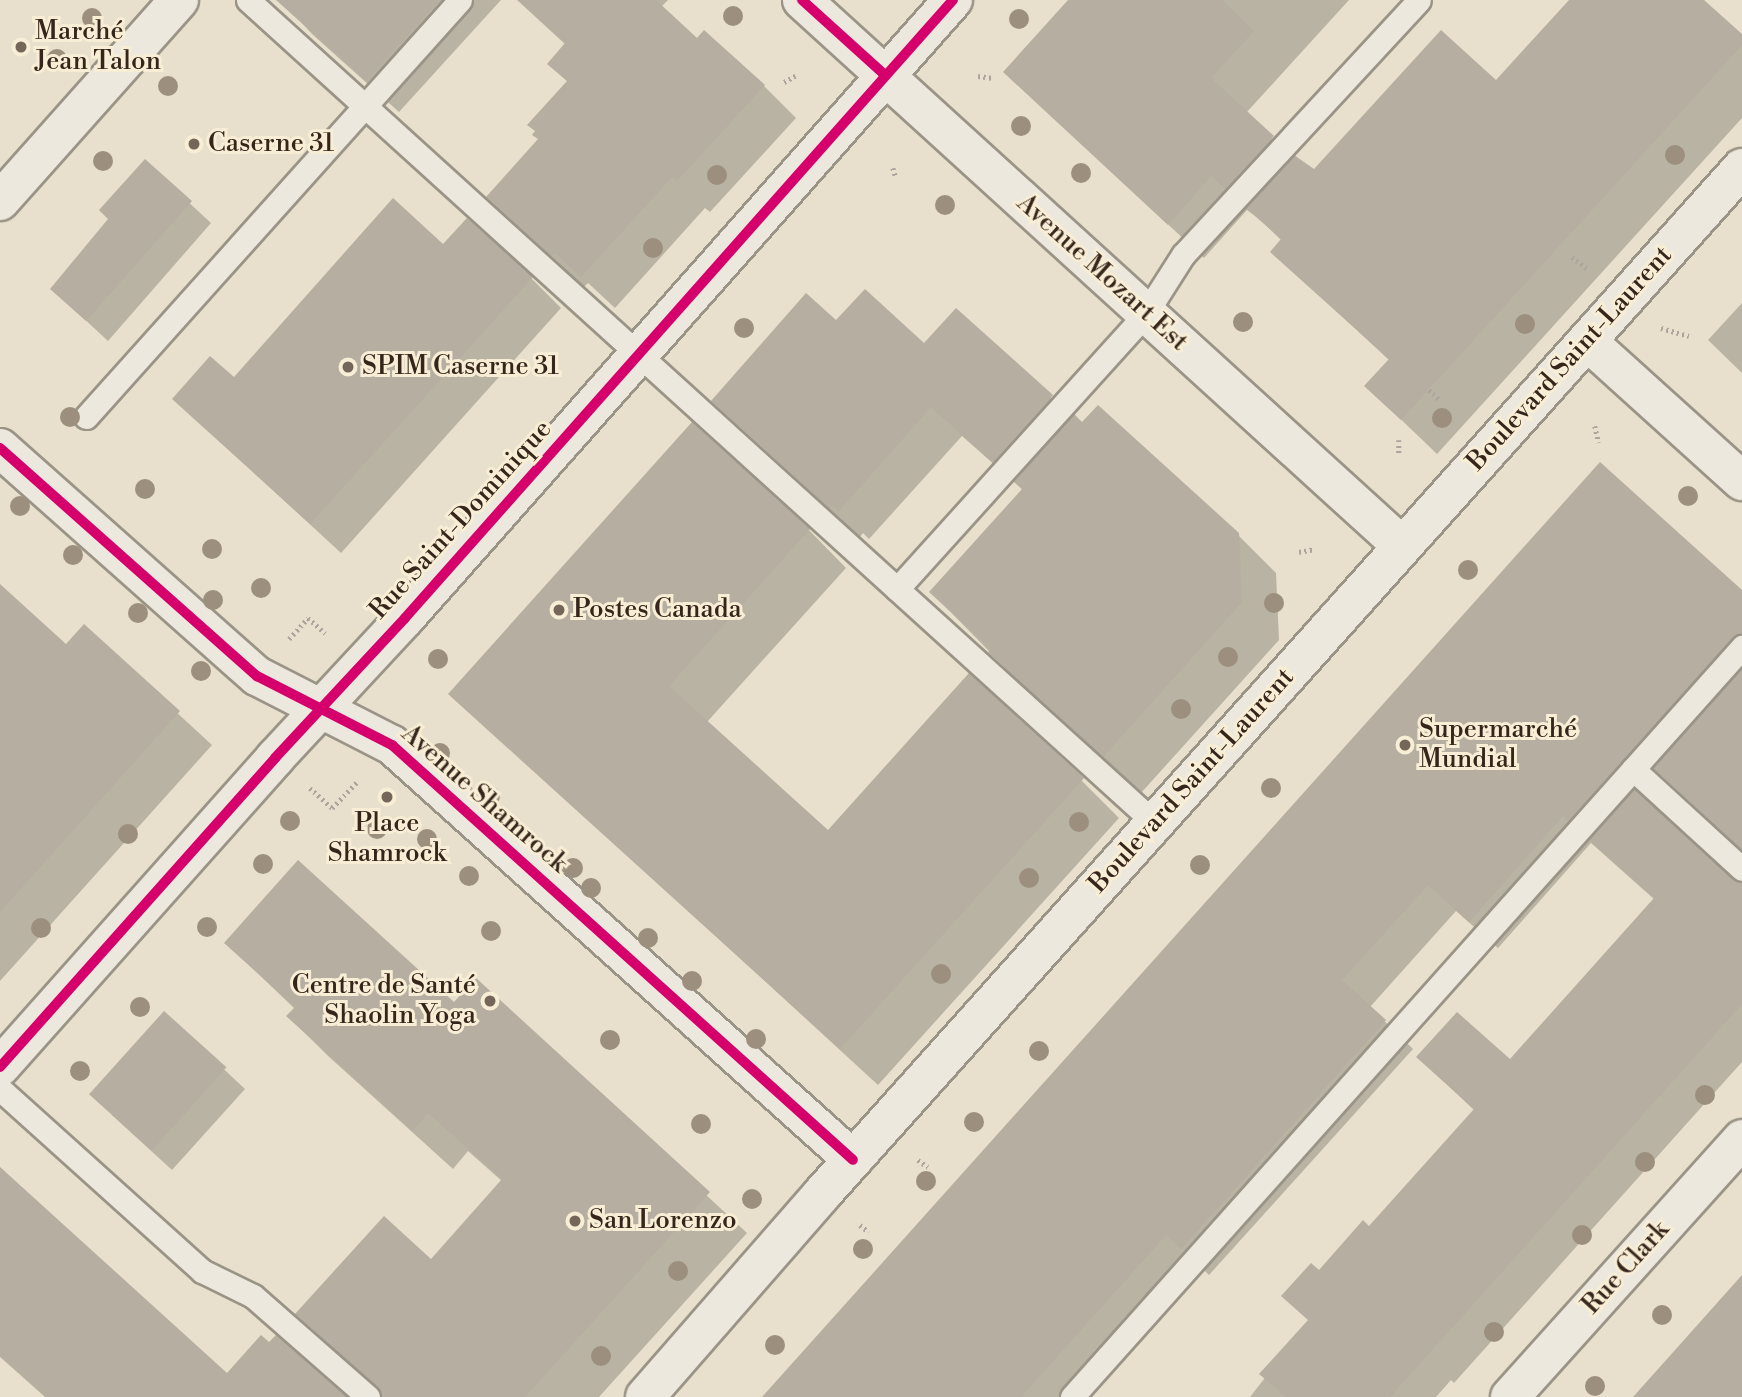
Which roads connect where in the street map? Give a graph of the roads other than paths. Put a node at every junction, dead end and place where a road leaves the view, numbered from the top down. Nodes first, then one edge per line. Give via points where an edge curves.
1 (179, 0) edge
2 (248, 0) edge
3 (460, 0) edge
4 (802, 0) edge
5 (953, 0) edge
6 (1419, 0) edge
7 (885, 75) junction
8 (364, 107) junction
9 (1742, 168) edge
10 (0, 201) edge
11 (1146, 313) junction
12 (1587, 341) junction
13 (637, 355) junction
14 (86, 417) dead end
15 (0, 448) edge
16 (1742, 481) edge
17 (1402, 546) junction
18 (897, 589) junction
19 (1742, 647) edge
20 (321, 708) junction
21 (1633, 769) junction
22 (1155, 823) junction
23 (1742, 869) edge
24 (0, 1067) edge
25 (0, 1089) edge
26 (1742, 1139) edge
27 (853, 1160) junction
28 (368, 1397) edge
29 (645, 1397) edge
30 (1072, 1397) edge
31 (1510, 1397) edge

1 - 10 street
2 - 8 lane
3 - 8 lane
4 - 7 street, Avenue Mozart Est
5 - 7 street, Rue Saint-Dominique
6 - 11 lane via 1183,254
7 - 11 street, Avenue Mozart Est
7 - 13 street, Rue Saint-Dominique
8 - 13 lane
8 - 14 lane
9 - 12 street, Boulevard Saint-Laurent
11 - 17 street, Avenue Mozart Est
11 - 18 lane
12 - 16 street
12 - 17 street, Boulevard Saint-Laurent
13 - 18 lane
13 - 20 street, Rue Saint-Dominique
15 - 20 street, Avenue Shamrock via 257,676
17 - 22 street, Boulevard Saint-Laurent
18 - 22 lane
19 - 21 lane
20 - 24 street, Rue Saint-Dominique
20 - 27 street, Avenue Shamrock via 392,745
21 - 23 lane
21 - 30 lane
22 - 27 street, Boulevard Saint-Laurent
25 - 28 lane via 202,1271 253,1296
26 - 31 street, Rue Clark
27 - 29 street, Boulevard Saint-Laurent

